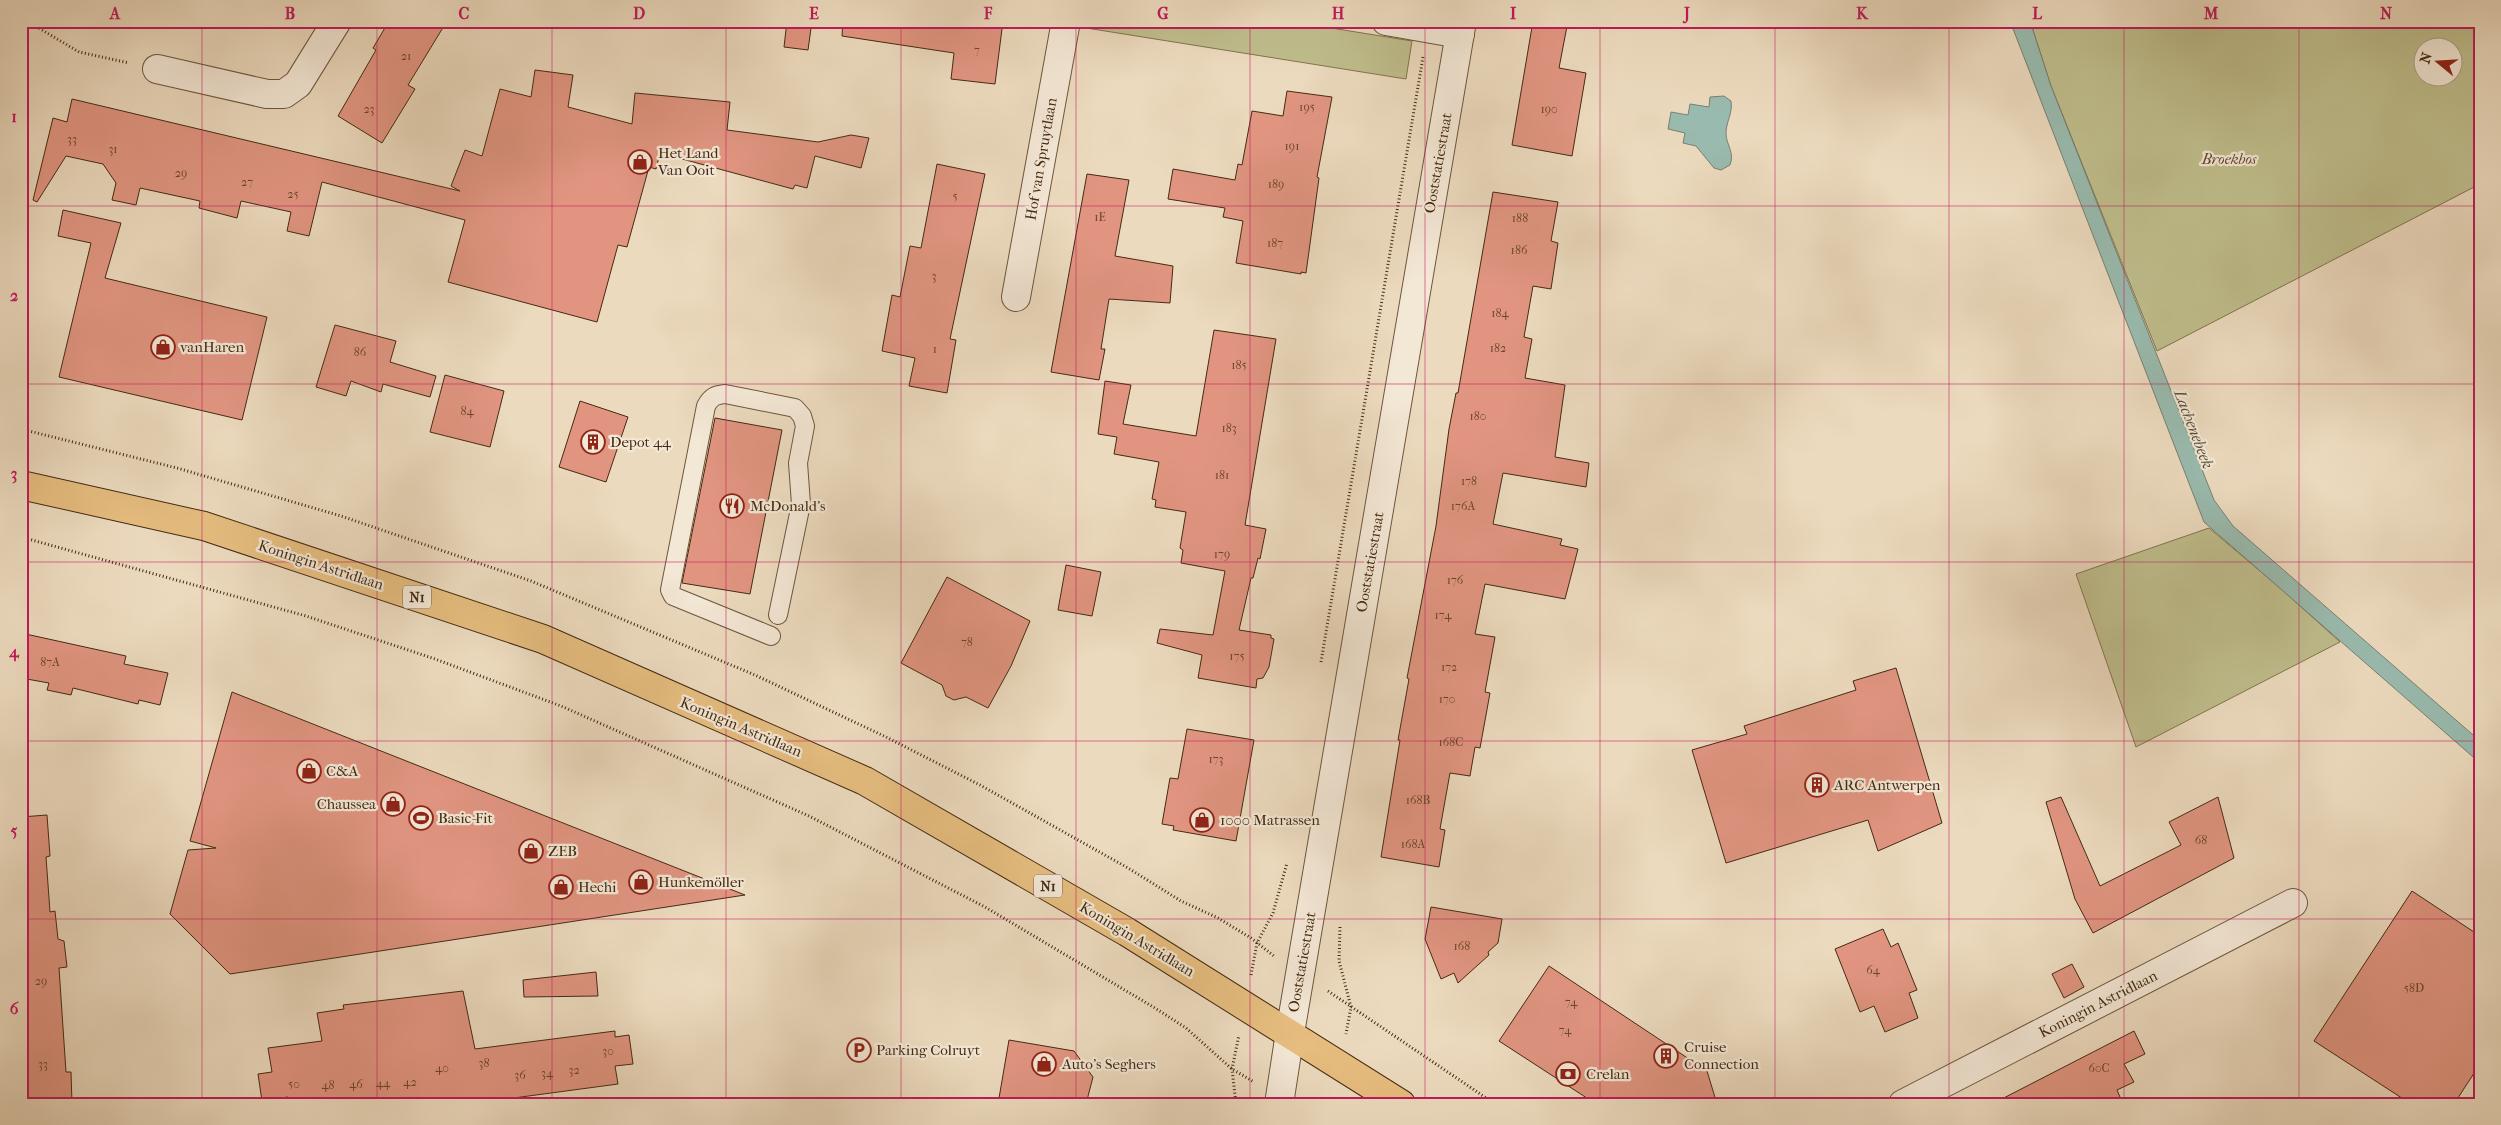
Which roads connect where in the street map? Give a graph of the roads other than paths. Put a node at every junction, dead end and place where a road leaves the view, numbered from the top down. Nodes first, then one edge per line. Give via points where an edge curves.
1 (337, 21) edge
2 (1066, 21) edge
3 (1386, 21) edge
4 (1461, 27) edge
5 (157, 69) road end
6 (1016, 297) dead end
7 (21, 485) edge
8 (778, 615) dead end
9 (770, 636) dead end
10 (2293, 903) dead end
11 (1290, 1033) junction
12 (1279, 1100) edge
13 (1401, 1104) edge
14 (1903, 1104) edge

1 - 5 street via 298,84 284,94 267,94
2 - 6 street, Hof van Spruytlaan
3 - 4 street via 1428,28
4 - 11 street, Ooststatiestraat
7 - 11 main road, Koningin Astridlaan / N1 via 204,526 543,639 865,781 1127,932
8 - 9 lane via 801,504 798,463 805,426 795,408 716,395 706,406 670,590 674,596
10 - 14 street, Koningin Astridlaan
11 - 12 street, Ooststatiestraat
11 - 13 main road, Koningin Astridlaan / N1

